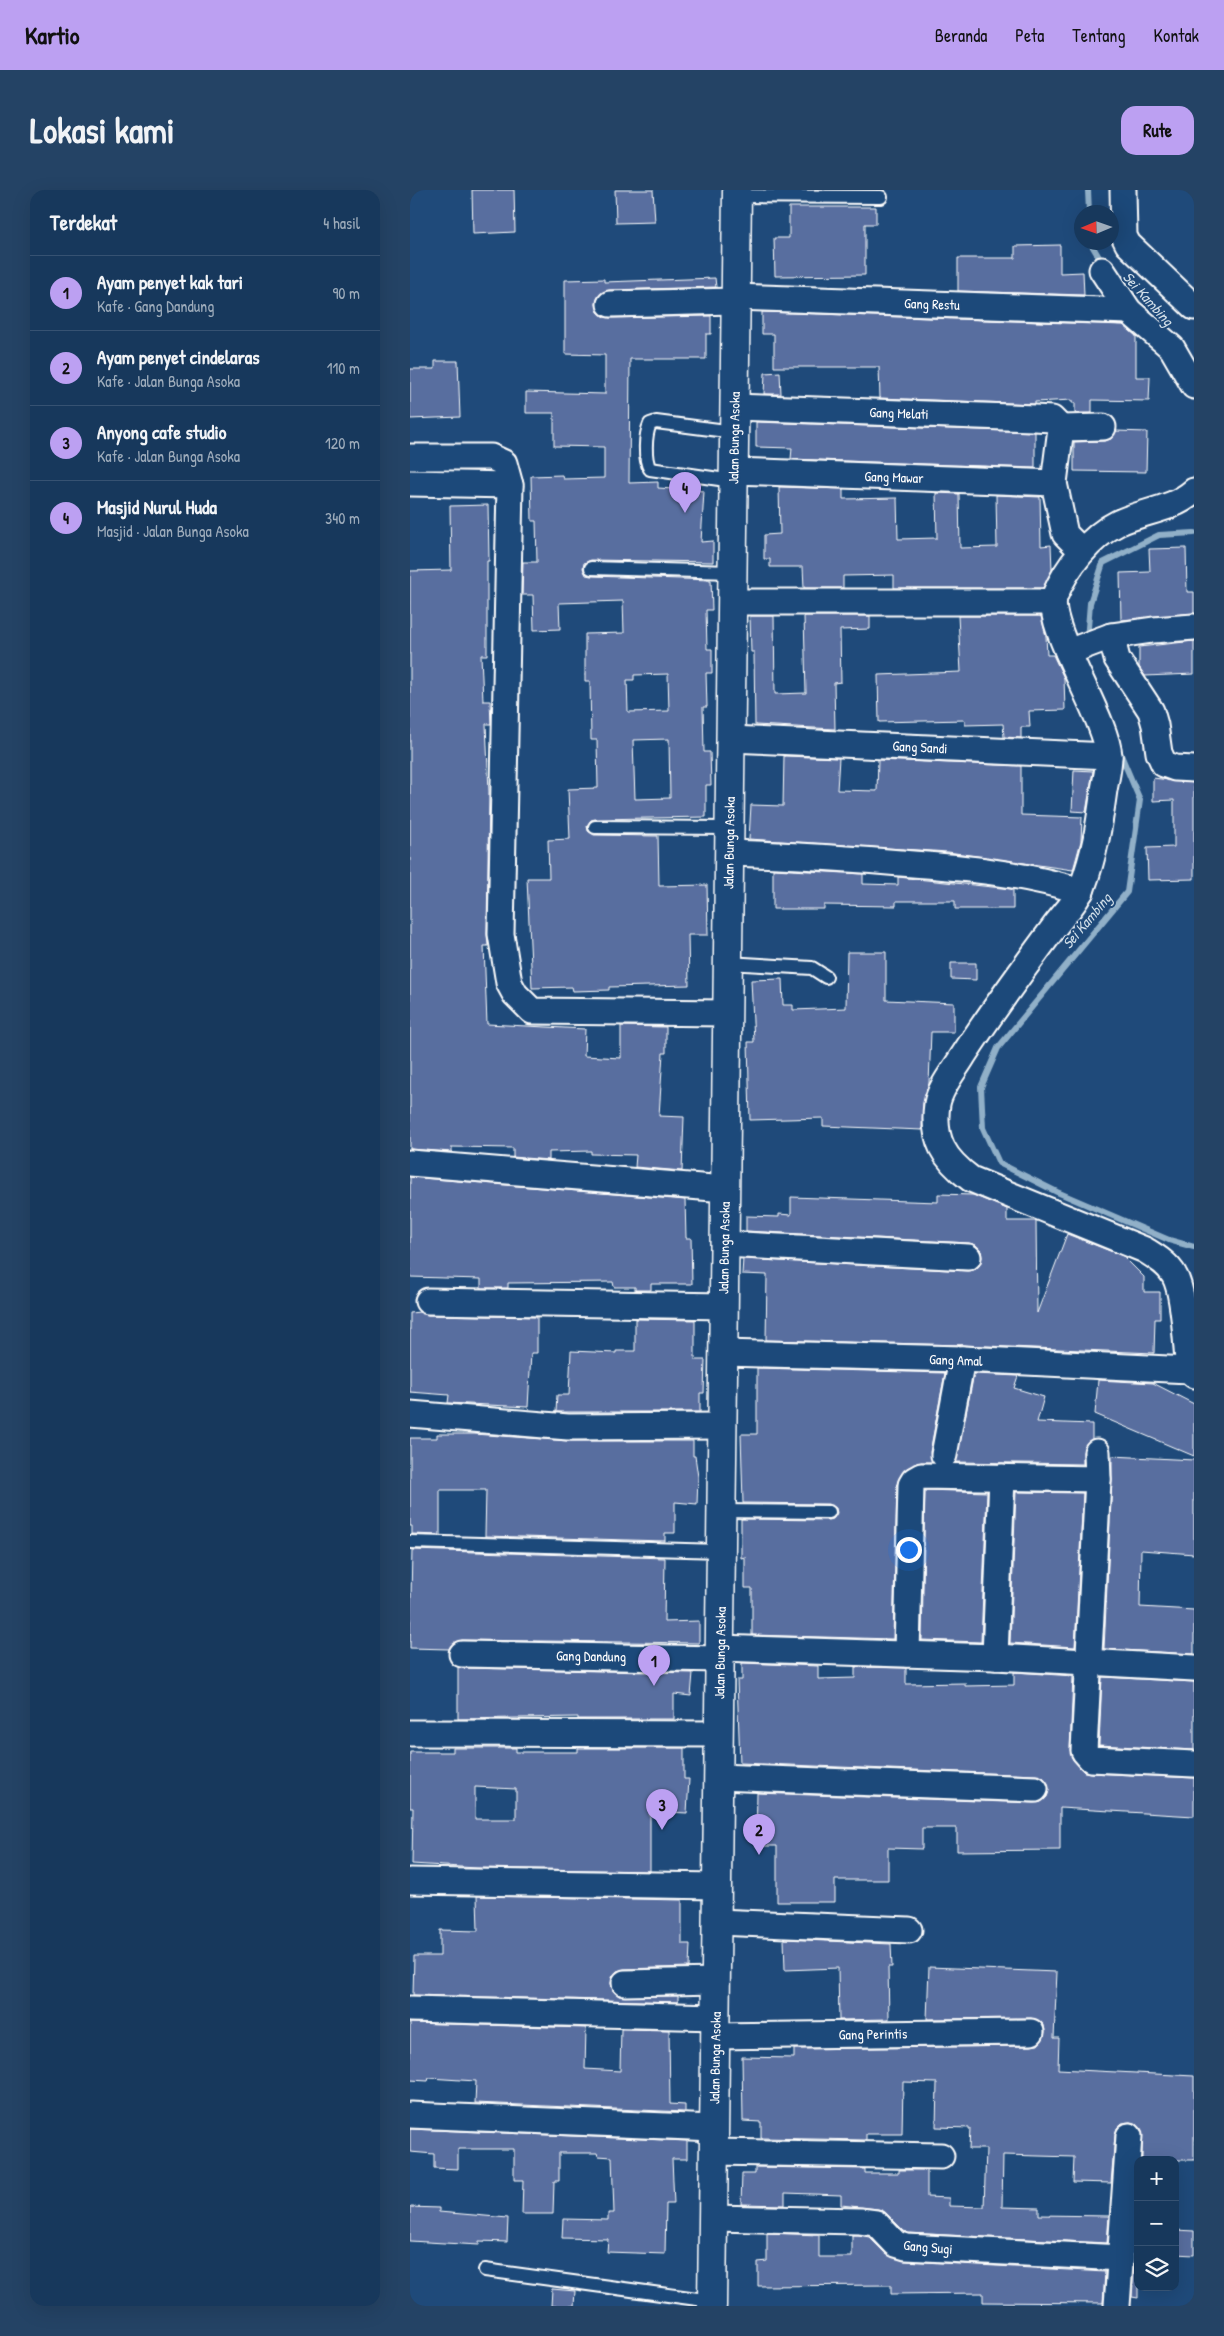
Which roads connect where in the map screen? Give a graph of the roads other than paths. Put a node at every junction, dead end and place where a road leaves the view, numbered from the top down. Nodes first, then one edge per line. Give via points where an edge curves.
1 (1122, 190) edge
2 (737, 193) edge
3 (881, 197) dead end
4 (1102, 270) dead end
5 (735, 299) junction
6 (610, 304) dead end
7 (1194, 307) edge
8 (1129, 311) junction
9 (1194, 386) edge
10 (734, 420) junction
11 (1103, 427) dead end
12 (1061, 428) junction
13 (410, 458) edge
14 (733, 476) junction
15 (410, 483) edge
16 (1054, 483) junction
17 (510, 485) junction
18 (1194, 490) edge
19 (1081, 550) junction
20 (591, 568) dead end
21 (732, 572) junction
22 (732, 602) junction
23 (1052, 602) junction
24 (1194, 627) edge
25 (1108, 638) junction
26 (1074, 650) junction
27 (730, 739) junction
28 (1109, 756) junction
29 (1194, 769) edge
30 (595, 827) dead end
31 (729, 841) junction
32 (1081, 891) junction
33 (728, 963) junction
34 (826, 978) dead end
35 (727, 1013) junction
36 (410, 1163) edge
37 (725, 1189) junction
38 (725, 1244) junction
39 (968, 1257) dead end
40 (428, 1301) dead end
41 (724, 1306) junction
42 (723, 1353) junction
43 (962, 1359) junction
44 (1192, 1373) edge
45 (410, 1414) edge
46 (722, 1426) junction
47 (1097, 1452) dead end
48 (944, 1455) dead end
49 (1002, 1477) junction
50 (1098, 1479) junction
51 (721, 1511) junction
52 (829, 1512) dead end
53 (410, 1542) edge
54 (721, 1551) junction
55 (720, 1653) junction
56 (462, 1654) dead end
57 (908, 1654) junction
58 (995, 1657) junction
59 (1089, 1662) junction
60 (1194, 1668) edge
61 (410, 1733) edge
62 (719, 1734) junction
63 (1194, 1764) edge
64 (718, 1777) junction
65 (1035, 1789) dead end
66 (410, 1881) edge
67 (717, 1886) junction
68 (717, 1922) junction
69 (908, 1930) dead end
70 (716, 1981) junction
71 (625, 1983) dead end
72 (410, 2009) edge
73 (715, 2027) junction
74 (1030, 2032) dead end
75 (410, 2115) edge
76 (1128, 2136) dead end
77 (714, 2140) junction
78 (942, 2156) dead end
79 (713, 2218) junction
80 (1121, 2258) junction
81 (485, 2270) dead end
82 (712, 2304) edge
83 (1118, 2306) edge

1 - 7 street via 1124,236 1128,244
2 - 3 lane
2 - 5 street, Jalan Bunga Asoka
4 - 8 street
5 - 6 street, Gang Restu
5 - 8 street, Gang Restu
5 - 10 street, Jalan Bunga Asoka
8 - 9 street via 1172,348
10 - 12 street, Gang Melati via 1034,418 1052,420
10 - 14 street, Jalan Bunga Asoka
10 - 14 lane via 650,424 646,464 650,469
11 - 12 street
12 - 16 street
13 - 17 street via 491,457 504,464
14 - 16 street, Gang Mawar
14 - 21 street, Jalan Bunga Asoka
15 - 17 street
16 - 19 street via 1065,534
17 - 35 street via 501,934 509,983 532,1011
18 - 19 street via 1182,501 1116,524
19 - 23 street
20 - 21 lane
21 - 22 street, Jalan Bunga Asoka
22 - 23 street
22 - 27 street, Jalan Bunga Asoka
23 - 26 street
24 - 25 street
25 - 26 street
25 - 29 street via 1117,659 1151,710 1164,764
26 - 28 street
27 - 28 street, Gang Sandi
27 - 31 street, Jalan Bunga Asoka
28 - 32 street via 1096,846
30 - 31 lane
31 - 32 street via 816,856 987,870 1038,878
31 - 33 street, Jalan Bunga Asoka
32 - 44 street via 992,1012 944,1086 937,1104 938,1137 952,1166 971,1179 1145,1250 1165,1264 1175,1276 1181,1298
33 - 34 lane via 812,968
33 - 35 street, Jalan Bunga Asoka
35 - 37 street, Jalan Bunga Asoka
36 - 37 street
37 - 38 street, Jalan Bunga Asoka
38 - 39 street
38 - 41 street, Jalan Bunga Asoka
40 - 41 street
41 - 42 street, Jalan Bunga Asoka
42 - 43 street, Gang Amal
42 - 46 street, Jalan Bunga Asoka
43 - 44 street, Gang Amal
43 - 48 street
45 - 46 street via 559,1427
46 - 51 street, Jalan Bunga Asoka
47 - 50 street
49 - 50 street
49 - 57 street via 921,1476 914,1480
49 - 58 street
50 - 59 street
51 - 52 lane
51 - 54 street, Jalan Bunga Asoka
53 - 54 lane
54 - 55 street, Jalan Bunga Asoka
55 - 56 street, Gang Dandung
55 - 57 street, Gang Dandung
55 - 62 street, Jalan Bunga Asoka
57 - 58 street, Gang Dandung
58 - 59 street, Gang Dandung
59 - 60 street, Gang Dandung
59 - 63 street via 1084,1752 1088,1758
61 - 62 street
62 - 64 street, Jalan Bunga Asoka
64 - 65 street
64 - 67 street, Jalan Bunga Asoka
66 - 67 street
67 - 68 street, Jalan Bunga Asoka
68 - 69 street
68 - 70 street, Jalan Bunga Asoka
70 - 71 street
70 - 73 street, Jalan Bunga Asoka
72 - 73 street, Gang Perintis
73 - 74 street, Gang Perintis
73 - 77 street, Jalan Bunga Asoka
75 - 77 street
76 - 80 street
77 - 78 street
77 - 79 street, Jalan Bunga Asoka
79 - 80 street, Gang Sugi via 860,2221 876,2223 896,2244 906,2247
79 - 82 street, Jalan Bunga Asoka
80 - 83 street
81 - 82 lane

